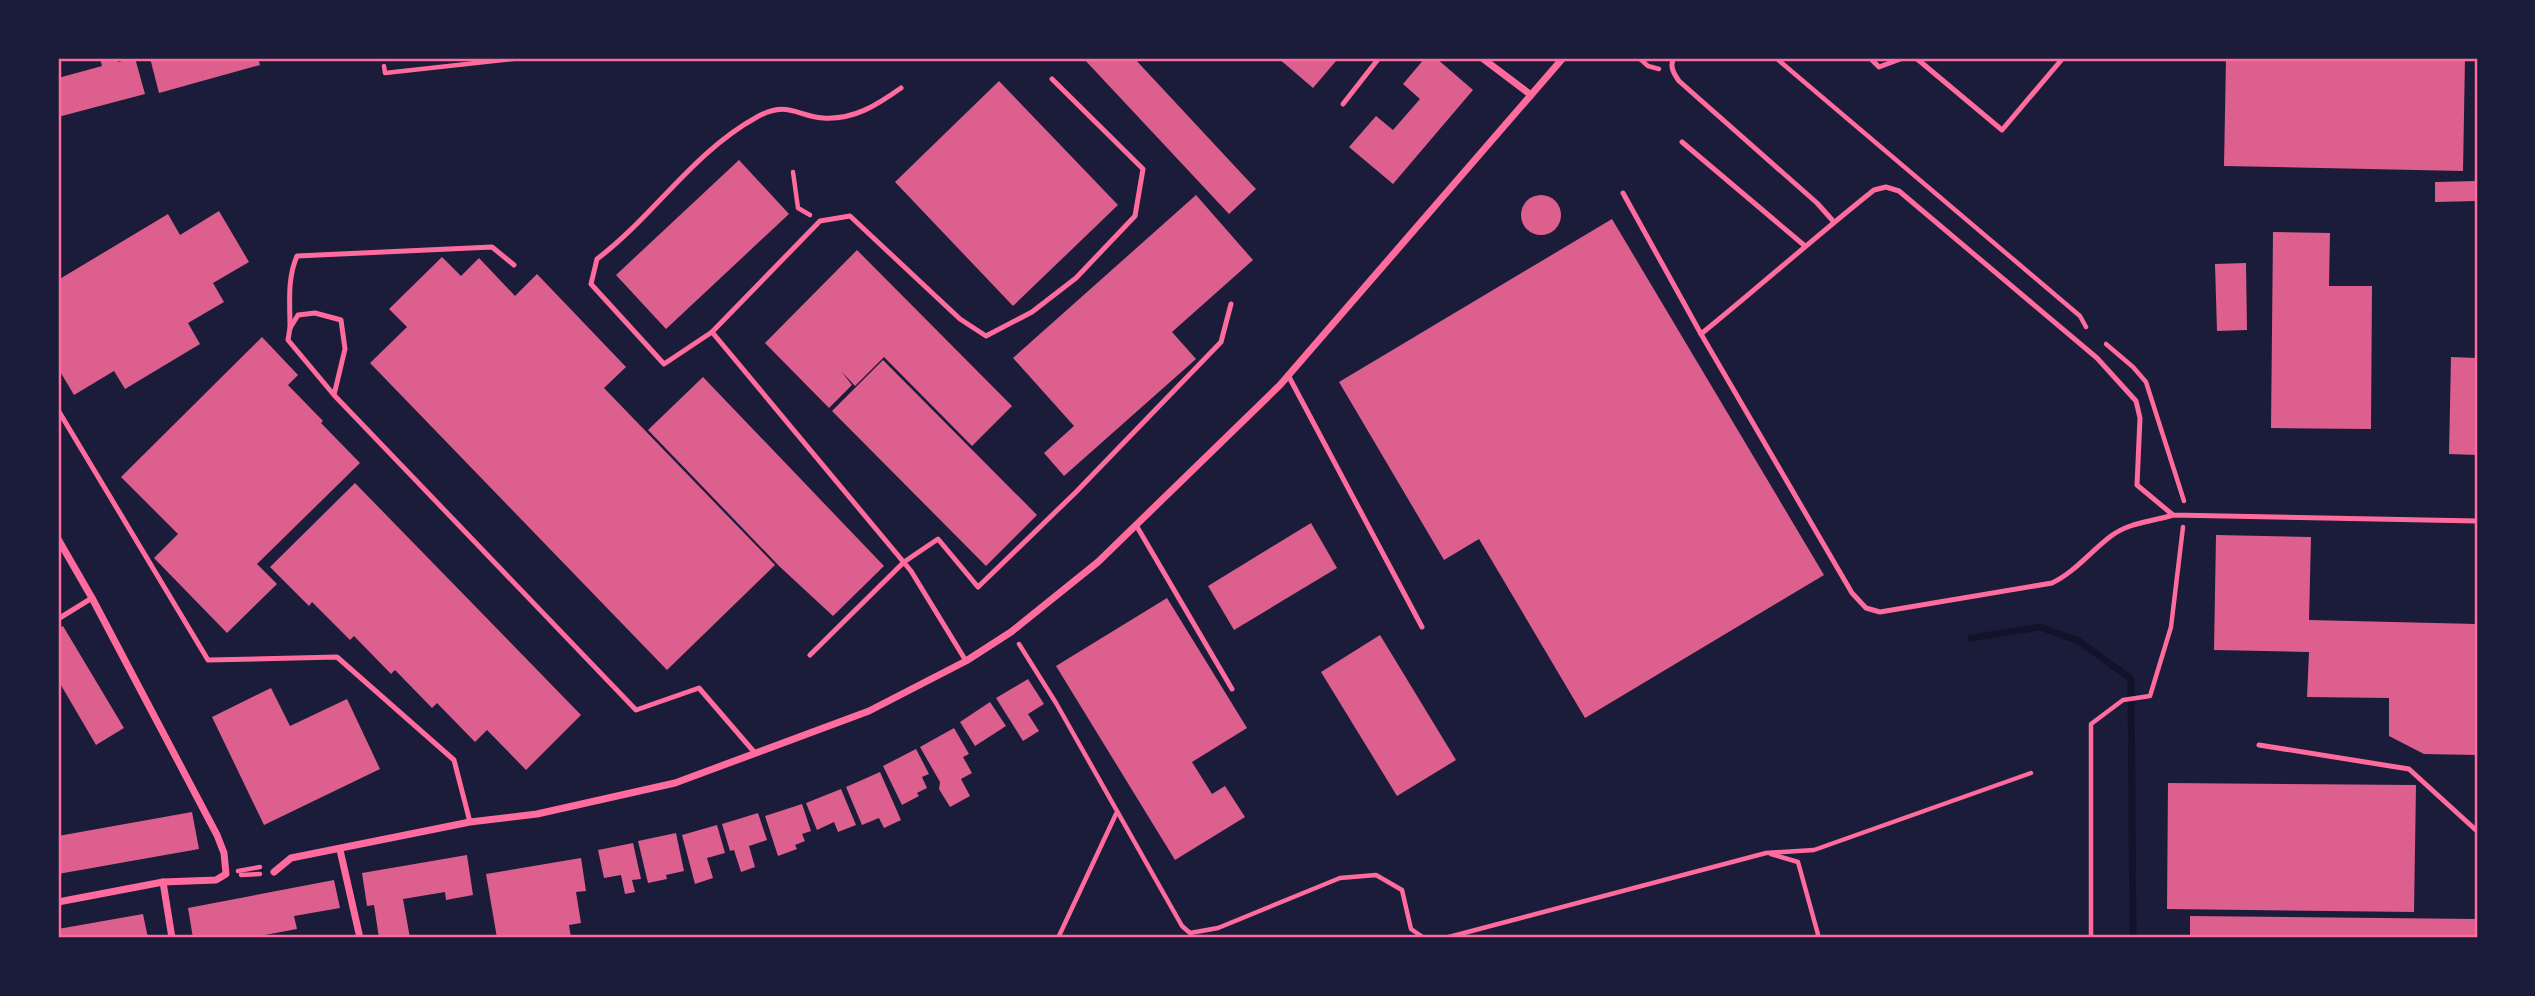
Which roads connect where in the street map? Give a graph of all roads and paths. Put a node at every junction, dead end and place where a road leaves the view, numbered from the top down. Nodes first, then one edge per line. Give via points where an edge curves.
1 (521, 58) edge
2 (1378, 58) edge
3 (1482, 58) edge
4 (1563, 58) edge
5 (1639, 58) edge
6 (1674, 58) edge
7 (1870, 58) edge
8 (1903, 58) edge
9 (1916, 58) edge
10 (2063, 58) edge
11 (384, 66) dead end
12 (1672, 68) junction
13 (1052, 79) dead end
14 (901, 88) dead end
15 (1531, 95) junction
16 (1343, 104) dead end
17 (1682, 142) dead end
18 (793, 172) dead end
19 (1623, 193) dead end
20 (820, 220) junction
21 (1834, 222) junction
22 (1805, 246) junction
23 (514, 265) dead end
24 (1231, 304) dead end
25 (290, 328) junction
26 (712, 332) junction
27 (1701, 334) junction
28 (1288, 375) junction
29 (334, 395) junction
30 (58, 410) edge
31 (2172, 515) junction
32 (2477, 521) edge
33 (1136, 525) junction
34 (2183, 536) dead end
35 (58, 539) edge
36 (904, 562) junction
37 (92, 598) junction
38 (58, 619) edge
39 (1422, 627) dead end
40 (1011, 632) junction
41 (810, 655) dead end
42 (966, 661) junction
43 (1232, 689) dead end
44 (2259, 745) dead end
45 (755, 753) junction
46 (2031, 773) dead end
47 (1116, 813) junction
48 (470, 822) junction
49 (2477, 831) edge
50 (340, 850) junction
51 (1766, 853) junction
52 (274, 872) dead end
53 (163, 881) junction
54 (58, 902) edge
55 (1411, 929) junction
56 (1191, 935) edge
57 (172, 938) edge
58 (360, 938) edge
59 (1058, 938) edge
60 (1412, 938) edge
61 (1424, 938) edge
62 (1445, 938) edge
63 (1819, 938) edge
64 (2091, 938) edge

1 - 11 path via 385,73
2 - 16 lane
3 - 15 street
4 - 15 street
5 - 12 path via 1648,66
6 - 12 lane
7 - 8 lane via 1880,67
9 - 10 lane via 2002,130
12 - 21 lane via 1679,81
13 - 20 lane via 1143,169 1135,216 1076,278 1032,312 986,336 960,320 850,216
14 - 26 lane via 873,108 851,116 821,118 795,109 759,116 710,150 597,259 591,284 664,364
15 - 28 street
17 - 22 lane
18 - 20 path via 798,208
19 - 27 lane
20 - 26 lane
21 - 22 lane
21 - 31 lane via 1874,190 1899,191 2097,358 2136,401 2140,418 2137,485
22 - 27 lane
23 - 25 lane via 492,247 297,256 289,286
24 - 36 lane via 1221,342 978,587 938,539
25 - 29 lane via 288,340
25 - 29 lane via 298,316 315,313 341,320 345,349
26 - 36 lane
27 - 31 lane via 1838,571 1866,608 1880,612 2052,583 2112,535 2134,523
28 - 33 street
28 - 39 lane
29 - 45 lane via 636,710 699,688
30 - 48 lane via 208,660 337,657 454,760
31 - 32 lane
33 - 40 street
33 - 43 lane
34 - 64 path via 2171,627 2150,696 2123,700 2091,724
35 - 37 street
36 - 41 lane
36 - 42 lane
37 - 38 lane
37 - 53 street via 224,853 226,874 216,880
40 - 42 street
40 - 47 path
42 - 45 street via 869,711
44 - 49 lane via 2409,769
45 - 48 street via 675,783 537,814
46 - 51 path via 1814,850
47 - 56 path
47 - 59 path
48 - 50 street
50 - 52 street via 291,858
50 - 58 street
51 - 62 path
51 - 63 path via 1798,862
53 - 54 street
53 - 57 street
55 - 56 path via 1402,890 1376,875 1340,878
55 - 60 path
55 - 61 path

